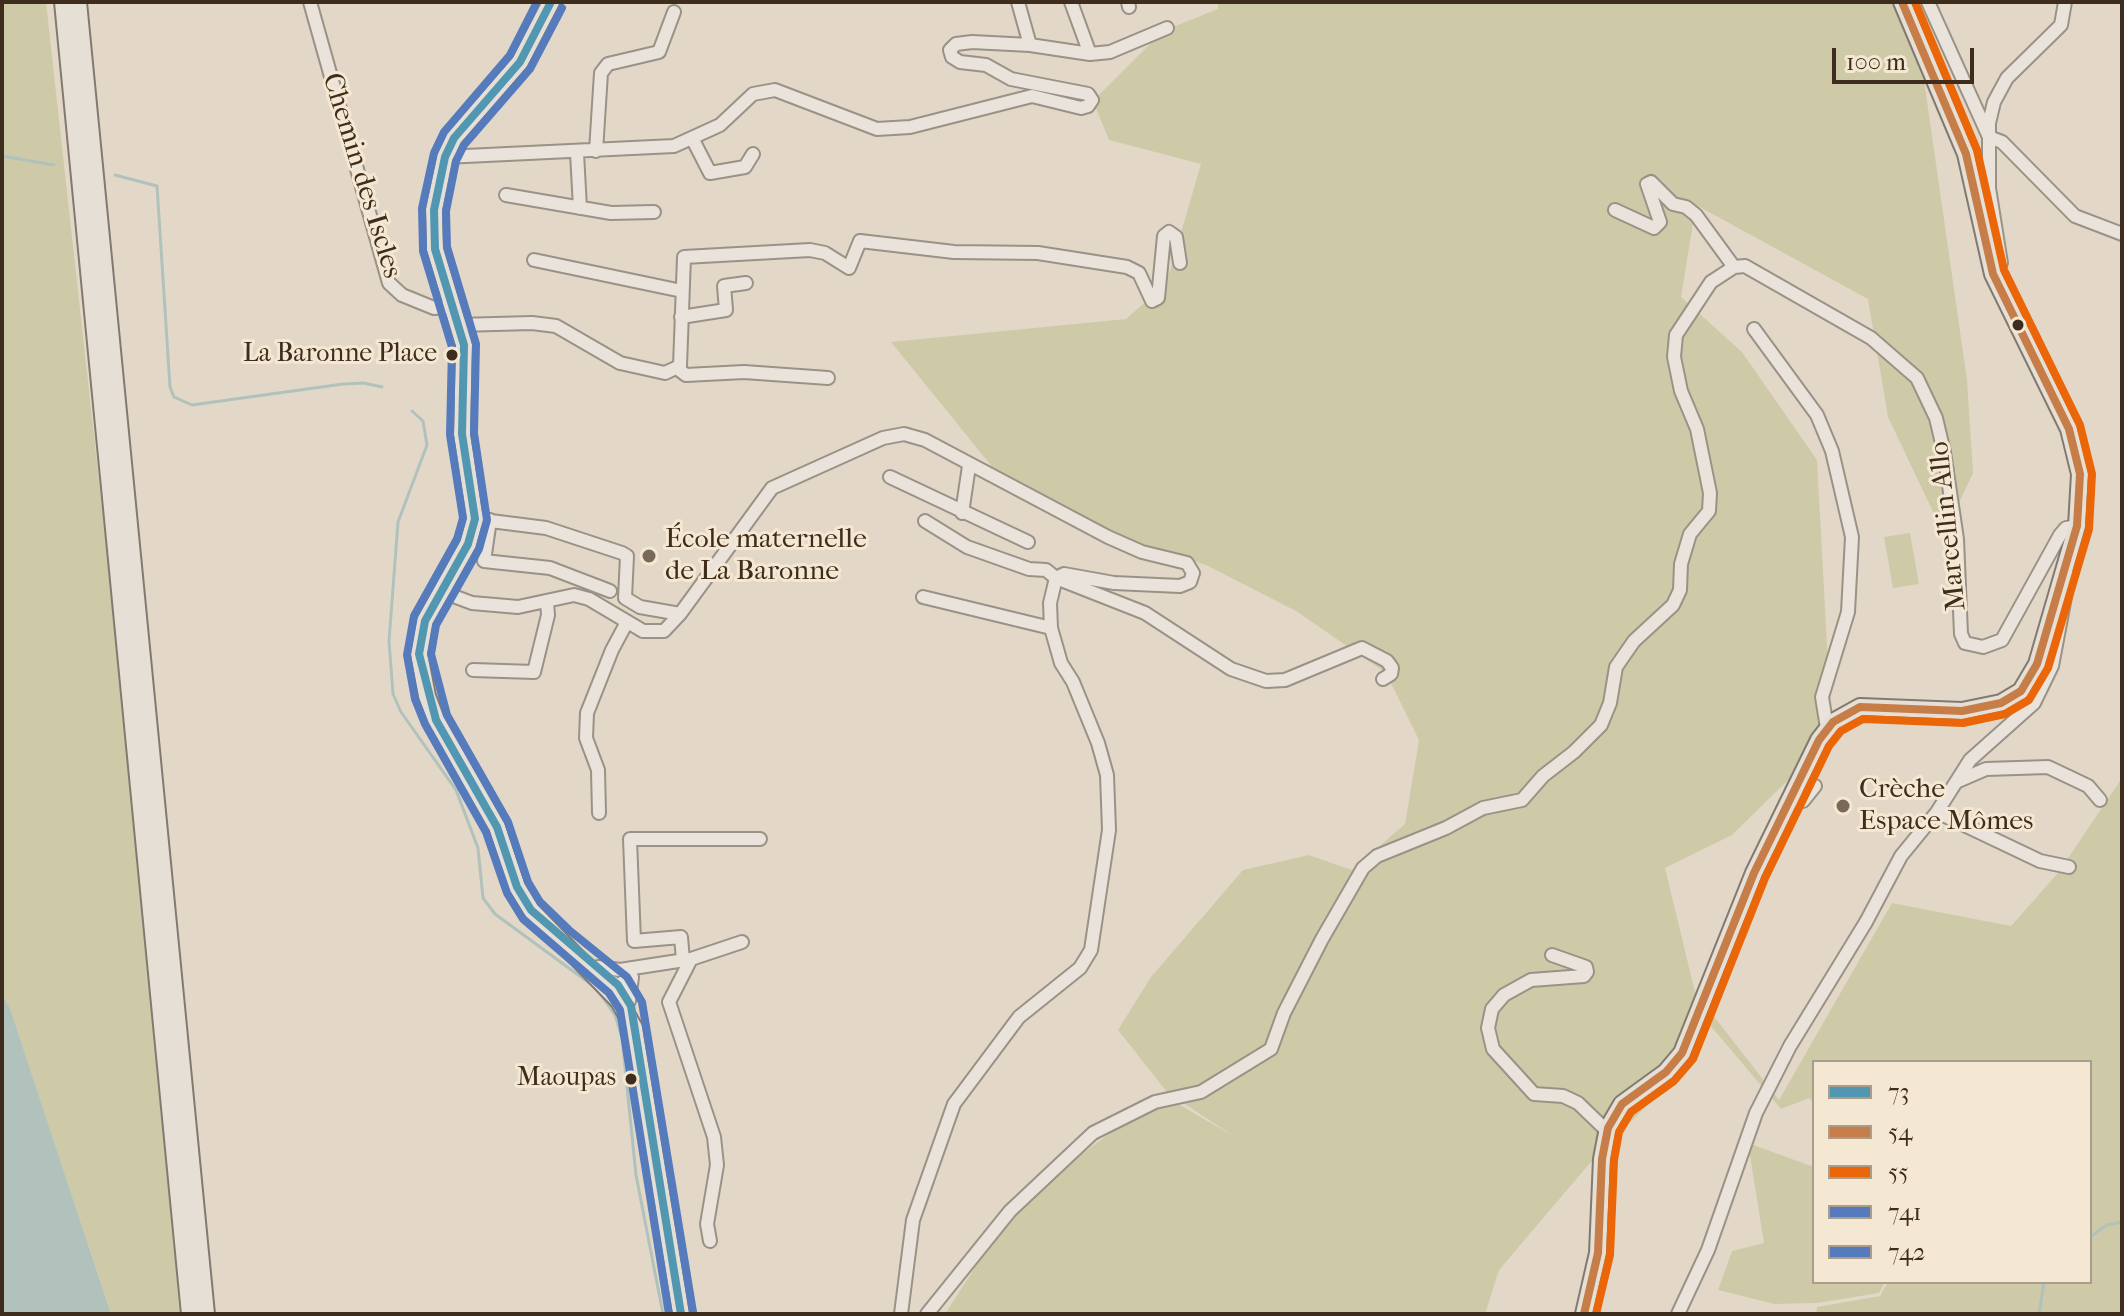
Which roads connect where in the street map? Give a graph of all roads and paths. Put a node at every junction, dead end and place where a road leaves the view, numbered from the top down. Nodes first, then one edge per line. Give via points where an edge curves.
1 (64, 2) edge
2 (77, 2) edge
3 (310, 2) edge
4 (551, 2) edge
5 (1018, 2) edge
6 (1071, 2) edge
7 (1902, 2) edge
8 (1928, 2) edge
9 (2065, 2) edge
10 (674, 12) dead end
11 (1167, 28) dead end
12 (1030, 45) junction
13 (1090, 54) junction
14 (1989, 137) junction
15 (692, 138) junction
16 (596, 151) junction
17 (573, 153) junction
18 (753, 154) dead end
19 (445, 157) junction
20 (506, 195) dead end
21 (576, 208) junction
22 (1615, 210) dead end
23 (654, 212) dead end
24 (2122, 234) edge
25 (534, 260) dead end
26 (1180, 263) dead end
27 (1734, 267) junction
28 (1993, 274) junction
29 (746, 283) dead end
30 (682, 291) junction
31 (452, 307) junction
32 (681, 317) junction
33 (458, 325) junction
34 (1754, 329) dead end
35 (678, 369) junction
36 (828, 378) dead end
37 (969, 466) junction
38 (890, 477) dead end
39 (962, 513) junction
40 (483, 520) junction
41 (925, 521) dead end
42 (2077, 526) junction
43 (1028, 542) dead end
44 (2069, 554) junction
45 (1056, 578) junction
46 (440, 591) junction
47 (610, 591) dead end
48 (923, 597) dead end
49 (547, 602) junction
50 (680, 614) junction
51 (627, 622) junction
52 (1051, 628) junction
53 (473, 670) dead end
54 (1383, 679) dead end
55 (1827, 728) junction
56 (1956, 782) junction
57 (1815, 786) dead end
58 (1790, 799) junction
59 (2100, 800) dead end
60 (1937, 812) junction
61 (599, 813) dead end
62 (760, 839) dead end
63 (2069, 867) dead end
64 (742, 942) dead end
65 (1552, 955) dead end
66 (687, 960) junction
67 (593, 967) junction
68 (620, 985) junction
69 (1607, 1131) junction
70 (710, 1241) dead end
71 (1679, 1313) edge
72 (191, 1314) edge
73 (205, 1314) edge
74 (681, 1314) edge
75 (901, 1314) edge
76 (927, 1314) edge
77 (1584, 1314) edge

1 - 72 highway
2 - 73 highway
3 - 31 street, Chemin des Iscles via 389,283 402,295 434,308
4 - 19 main road via 520,62 464,125
5 - 12 street
6 - 13 street
7 - 28 main road via 1966,154
8 - 14 street
9 - 14 street via 2061,25 2000,89
10 - 16 street via 659,52 604,68
11 - 13 street via 1125,49
12 - 13 street
12 - 15 street via 972,42 950,50 960,62 986,65 1011,79 1088,94 1088,106 1032,96 910,127 877,129 775,90 753,94 720,125
14 - 24 street via 2002,142 2075,216
14 - 28 street via 1991,221 2001,263
15 - 16 street via 674,146
15 - 18 street via 710,173 745,167
16 - 17 street
17 - 19 street
17 - 21 street
19 - 31 main road via 433,238
20 - 21 street
21 - 23 street
22 - 27 street via 1654,228 1660,222 1647,184 1651,182 1673,204 1696,215
25 - 30 street
26 - 30 street via 1176,237 1169,232 1164,236 1158,298 1152,301 1139,273 1127,267 1038,253 954,252 860,241 854,262 845,268 825,253 810,250 684,257
27 - 42 street, Marcellin Allo via 1745,266 1871,338 1917,378 1936,418 1944,452 1965,643 1983,647 2002,640 2060,535
27 - 76 street via 1711,282 1676,335 1674,357 1697,429 1709,511 1690,534 1673,605 1634,641 1616,667 1601,725 1522,800 1483,808 1377,856 1363,868 1284,1013 1271,1049 1201,1092 1155,1102 1093,1133 1010,1211
28 - 42 main road via 2069,429 2081,488
29 - 32 street via 724,286 726,310
30 - 32 street
31 - 33 main road
32 - 35 street
33 - 35 street via 556,326 620,363 665,373
33 - 40 main road via 465,358 462,434
34 - 55 street via 1817,415 1832,451 1852,537 1848,612 1822,697
35 - 36 street via 686,375 744,372
37 - 39 street
37 - 45 street via 1108,537 1187,563 1193,573 1190,582 1180,586 1064,574
37 - 50 street via 904,434 786,479 772,488
38 - 39 street
39 - 43 street
40 - 46 main road
40 - 47 street via 484,561 550,568
40 - 50 street via 546,528 622,553 627,556 625,598 640,607
41 - 45 street via 967,547 1046,570
42 - 44 main road
44 - 55 main road via 2034,673 2014,696 1990,706 1946,712 1860,707
44 - 56 street via 2072,562 2052,666 2034,703 1970,760
45 - 52 street
45 - 54 street via 1145,613 1231,669 1266,681 1285,680 1362,648 1392,668
46 - 49 street via 472,603 518,607
46 - 67 main road via 420,636 427,696 451,750 497,827 517,887 531,910
48 - 52 street
49 - 51 street via 574,595
49 - 53 street via 534,672
50 - 51 street via 671,626 655,633
51 - 61 street via 587,713 586,738 598,770
52 - 75 street via 1107,775 1109,830 1091,950 1080,968 1019,1017 954,1104 913,1220
55 - 58 main road
56 - 59 street via 1986,769 2048,767 2088,786
56 - 60 street
57 - 58 street via 1803,801
58 - 69 main road via 1749,883 1682,1053 1666,1072 1622,1104
60 - 63 street via 2040,861
60 - 71 street via 1901,856 1790,1046 1756,1113 1708,1250
62 - 66 street via 630,839 634,941 681,937
64 - 66 street
65 - 69 street via 1586,967 1587,972 1531,980 1504,995 1492,1009 1488,1028 1493,1049 1534,1094 1578,1103
66 - 68 street via 643,967
66 - 70 street via 669,1002 714,1137 717,1165 707,1224
67 - 68 main road
67 - 68 street
68 - 74 main road via 638,1042
69 - 77 main road via 1598,1253

